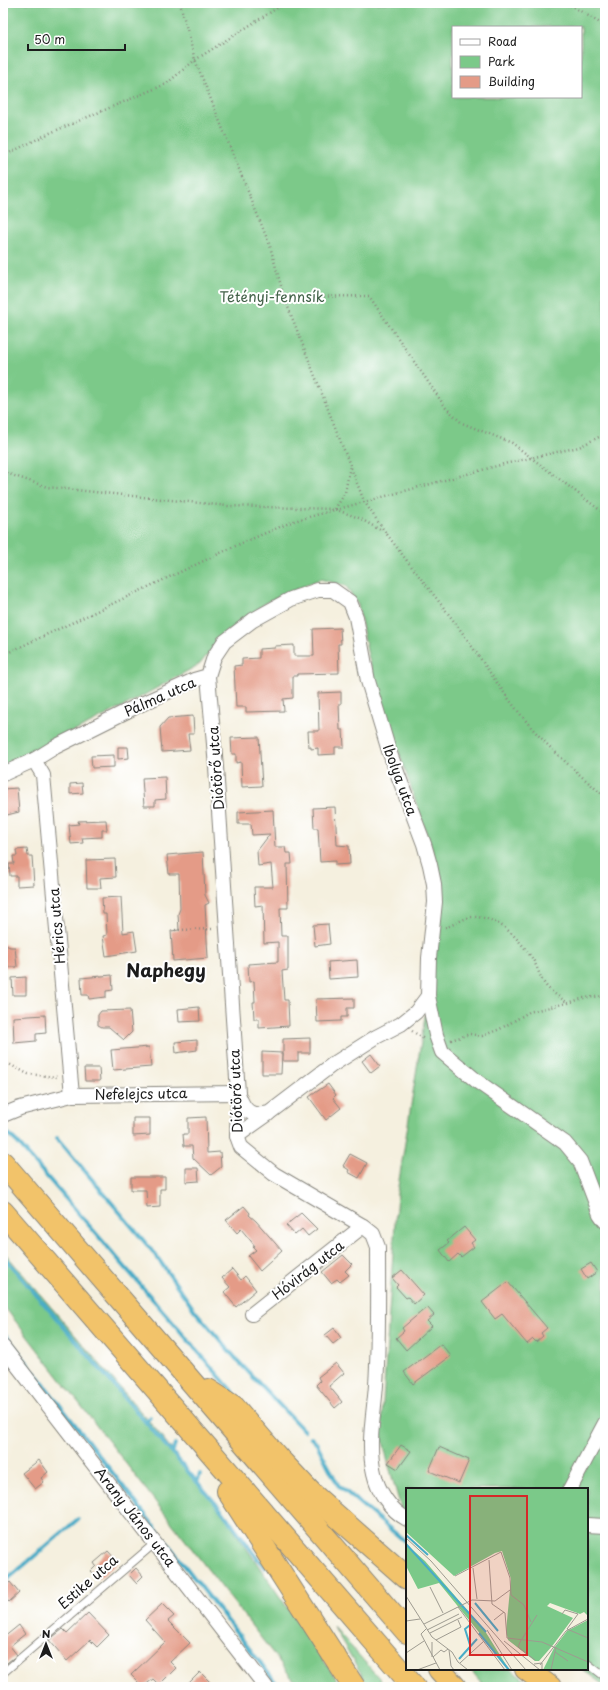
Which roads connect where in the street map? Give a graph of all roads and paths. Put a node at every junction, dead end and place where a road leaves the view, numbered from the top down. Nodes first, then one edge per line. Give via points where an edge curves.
1 (180, 3) edge
2 (285, 3) edge
3 (568, 3) edge
4 (605, 7) edge
5 (605, 26) edge
6 (195, 60) junction
7 (3, 156) edge
8 (284, 297) junction
9 (605, 434) edge
10 (533, 458) junction
11 (350, 465) junction
12 (3, 472) edge
13 (364, 501) junction
14 (334, 509) junction
15 (605, 514) edge
16 (383, 531) junction
17 (318, 590) joint
18 (3, 655) edge
19 (208, 676) junction
20 (34, 760) junction
21 (3, 774) edge
22 (605, 797) edge
23 (433, 922) junction
24 (226, 929) junction
25 (175, 930) dead end
26 (428, 996) junction
27 (605, 996) edge
28 (568, 1002) junction
29 (439, 1042) junction
30 (3, 1062) edge
31 (70, 1079) junction
32 (238, 1093) junction
33 (72, 1095) junction
34 (269, 1113) junction
35 (3, 1115) edge
36 (237, 1136) junction
37 (3, 1163) edge
38 (3, 1212) edge
39 (605, 1221) edge
40 (363, 1226) junction
41 (252, 1314) dead end
42 (3, 1347) edge
43 (182, 1372) junction
44 (183, 1421) junction
45 (605, 1423) edge
46 (571, 1488) edge
47 (406, 1518) edge
48 (588, 1525) edge
49 (605, 1526) edge
50 (155, 1543) junction
51 (406, 1577) edge
52 (406, 1631) edge
53 (588, 1664) edge
54 (440, 1670) edge
55 (527, 1670) edge
56 (3, 1673) edge
57 (605, 1677) edge
58 (266, 1687) edge
59 (354, 1687) edge
60 (414, 1687) edge
61 (455, 1687) edge
62 (550, 1687) edge

1 - 6 path
2 - 6 path
3 - 4 path
3 - 5 path
6 - 7 path via 166,84 50,132
6 - 8 path via 270,246
8 - 10 path via 369,296 446,408 462,423 512,443
8 - 11 path
9 - 10 path via 579,447
10 - 13 path
10 - 15 path
11 - 13 path
11 - 14 path via 345,493
12 - 14 path via 55,488 228,506
13 - 14 path
13 - 16 path
14 - 16 path via 359,518
14 - 18 path via 294,521 242,543
16 - 22 path via 453,620 526,722
17 - 19 street, Pálma utca via 291,599 253,620 224,642 214,657
17 - 23 street, Ibolya utca via 333,590 350,602 356,617 368,681 391,756 430,865 435,902
19 - 20 street, Pálma utca via 135,707
19 - 24 street, Diótörő utca
20 - 21 street, Pálma utca
20 - 31 street, Hérics utca via 43,775
23 - 26 street, Ibolya utca
23 - 28 path via 446,927 472,917 498,924 519,942 532,959 547,987
24 - 25 path
24 - 32 street, Diótörő utca
26 - 29 street, Ibolya utca
26 - 34 street via 416,1012 401,1024 332,1065
27 - 28 path
28 - 29 path via 529,1012 482,1036 470,1034
29 - 39 street, Ibolya utca via 442,1052 478,1082 565,1143 580,1161
30 - 31 path via 28,1074
31 - 33 street, Hérics utca
32 - 33 street, Nefelejcs utca
32 - 34 street via 243,1107 253,1114
32 - 36 street, Diótörő utca
33 - 35 street, Nefelejcs utca
34 - 36 street
36 - 40 street, Diótörő utca via 245,1152 274,1174
37 - 43 highway
38 - 44 highway
40 - 41 street, Hóvirág utca
40 - 47 street, Diótörő utca via 373,1234 378,1247 376,1384 371,1434 374,1472 378,1487 386,1499
42 - 50 street, Arany János utca
43 - 51 highway via 234,1407 313,1495
43 - 52 highway
44 - 59 highway
44 - 60 highway
45 - 46 street
48 - 49 street
50 - 56 lane, Estike utca
50 - 58 street, Arany János utca
53 - 57 lane
54 - 61 highway
55 - 62 highway

